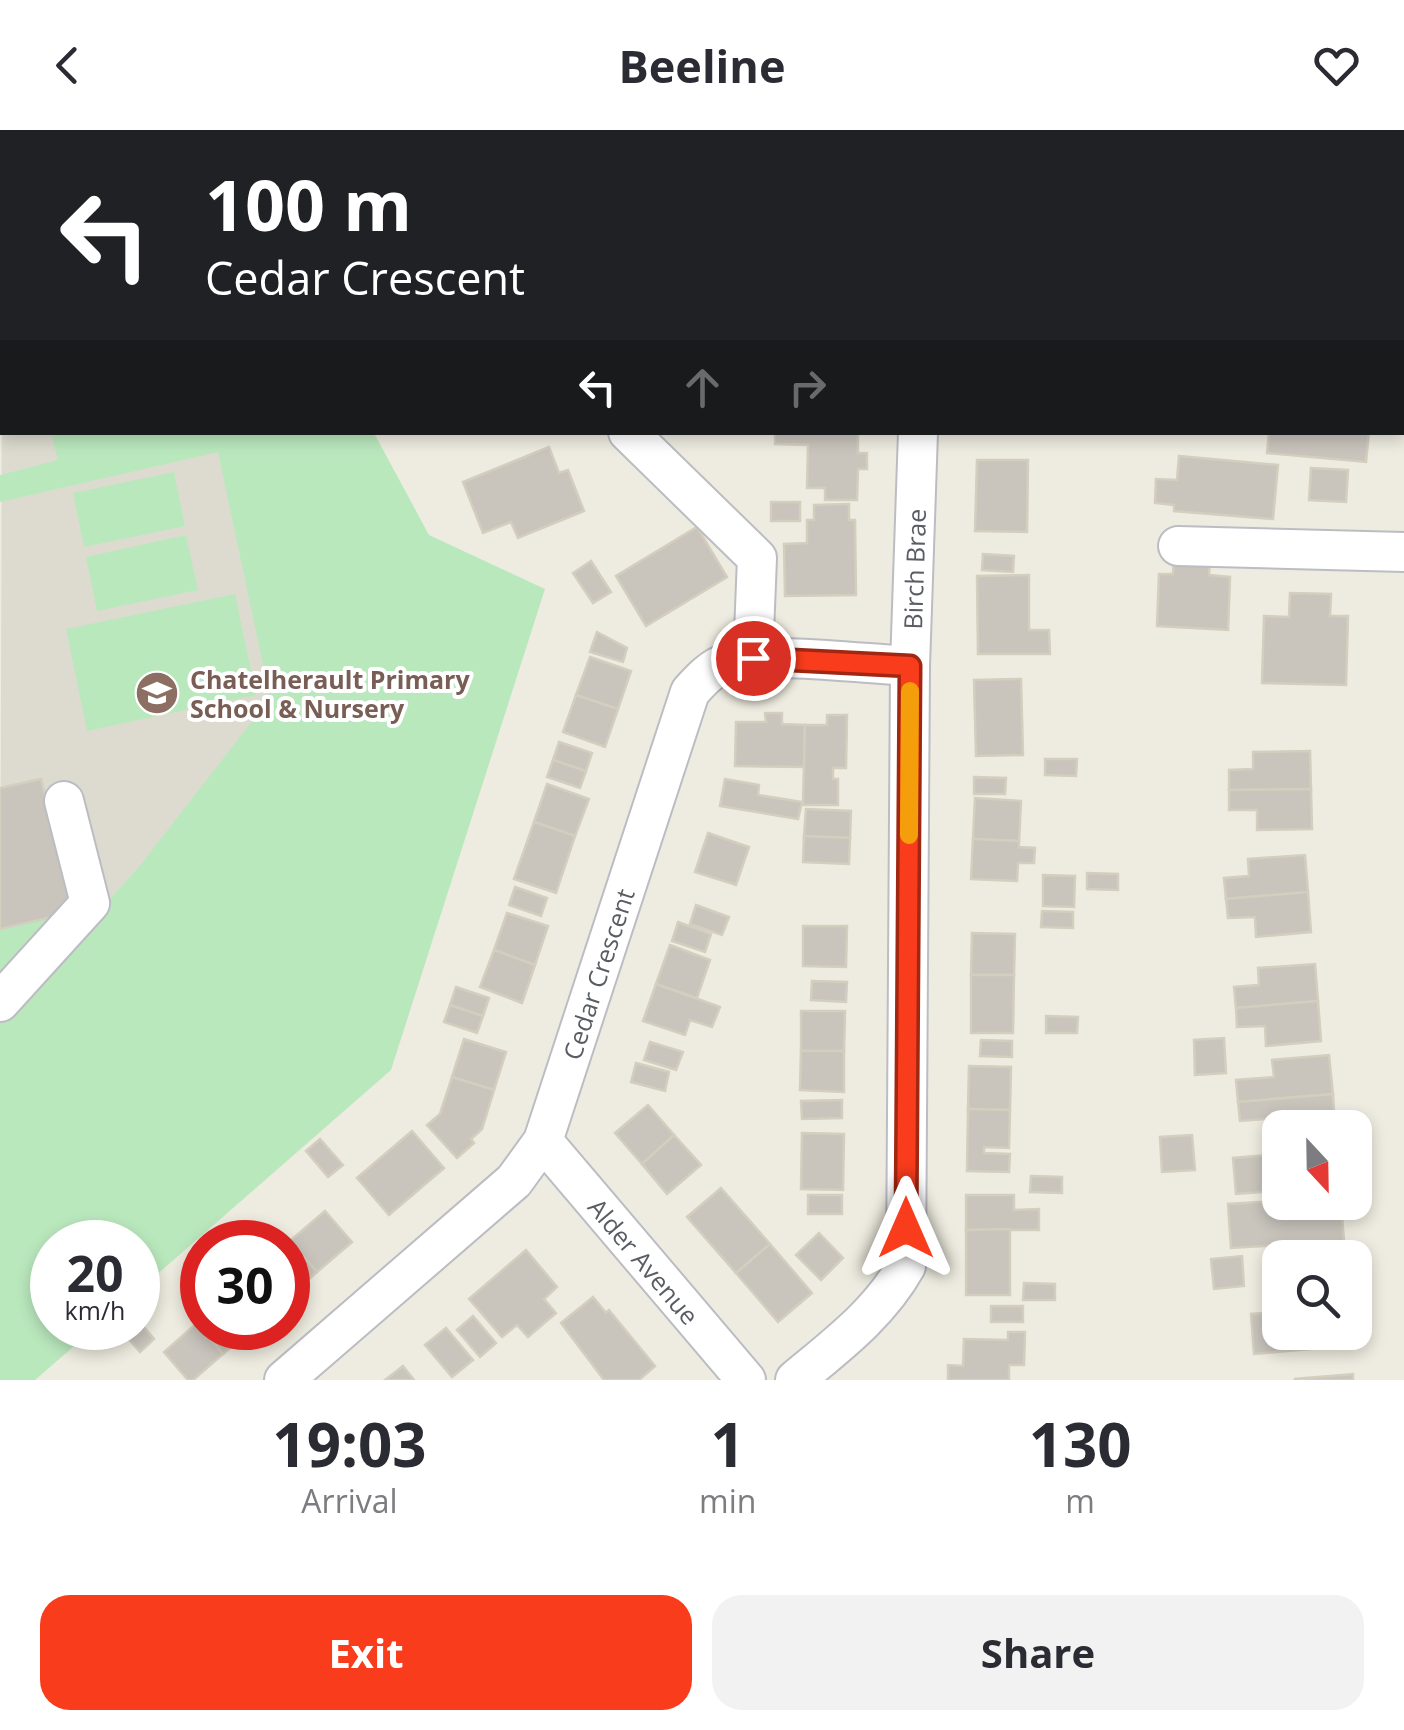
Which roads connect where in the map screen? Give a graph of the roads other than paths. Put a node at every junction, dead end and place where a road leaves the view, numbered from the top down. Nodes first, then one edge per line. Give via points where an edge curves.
1 (631, 435) edge
2 (918, 435) edge
3 (1178, 546) dead end
4 (1404, 552) edge
5 (753, 658) junction
6 (910, 666) junction
7 (64, 801) dead end
8 (0, 1002) edge
9 (543, 1141) junction
10 (284, 1380) edge
11 (746, 1380) edge
12 (795, 1380) edge

1 - 5 street via 757,558
2 - 6 street, Birch Brae
3 - 4 street
5 - 6 street, Cedar Crescent
5 - 9 street, Cedar Crescent via 724,664 690,692
6 - 12 street, Birch Brae via 906,1266 866,1320
7 - 8 street via 90,903
9 - 10 street, Cedar Crescent via 514,1181
9 - 11 street, Alder Avenue

